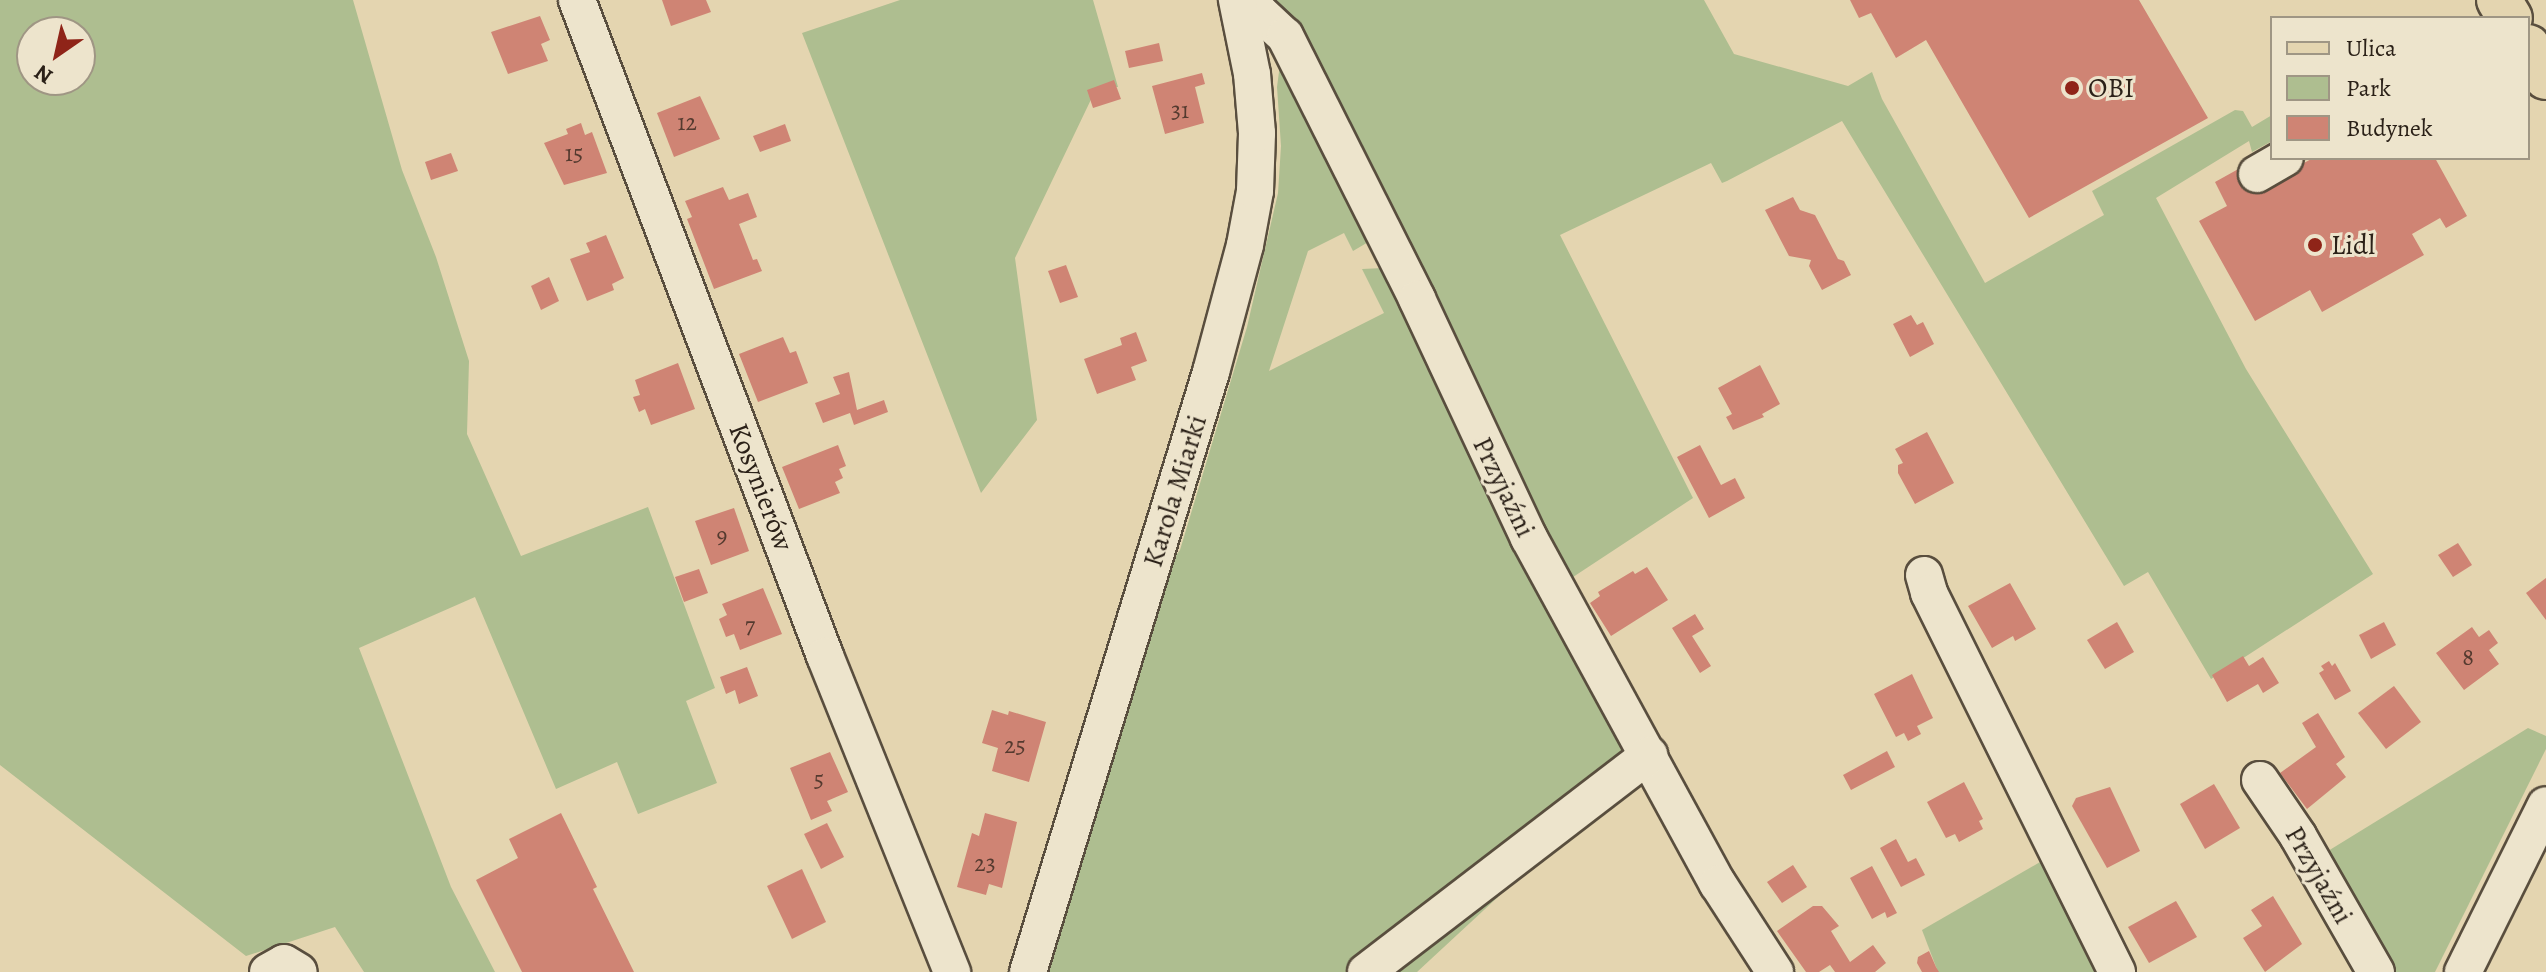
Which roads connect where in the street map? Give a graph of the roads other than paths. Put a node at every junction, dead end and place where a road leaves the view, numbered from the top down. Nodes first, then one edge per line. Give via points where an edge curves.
1 (577, 0) edge
2 (1238, 6) edge
3 (1924, 575) dead end
4 (1649, 755) junction
5 (2260, 780) dead end
6 (2546, 805) edge
7 (2536, 855) edge
8 (268, 972) edge
9 (299, 972) edge
10 (952, 972) edge
11 (1028, 972) edge
12 (1366, 972) edge
13 (1775, 972) edge
14 (2117, 972) edge
15 (2376, 972) edge
16 (2463, 972) edge

1 - 10 street, Kosynierów via 819,641
2 - 4 street, Przyjaźni via 1260,13 1285,36 1529,538
2 - 11 street, Karola Miarki via 1257,133 1255,191 1245,245
3 - 14 street
4 - 12 street
4 - 13 street, Przyjaźni via 1718,884
5 - 15 street, Przyjaźni
6 - 7 street
7 - 16 street
8 - 9 street via 284,963

